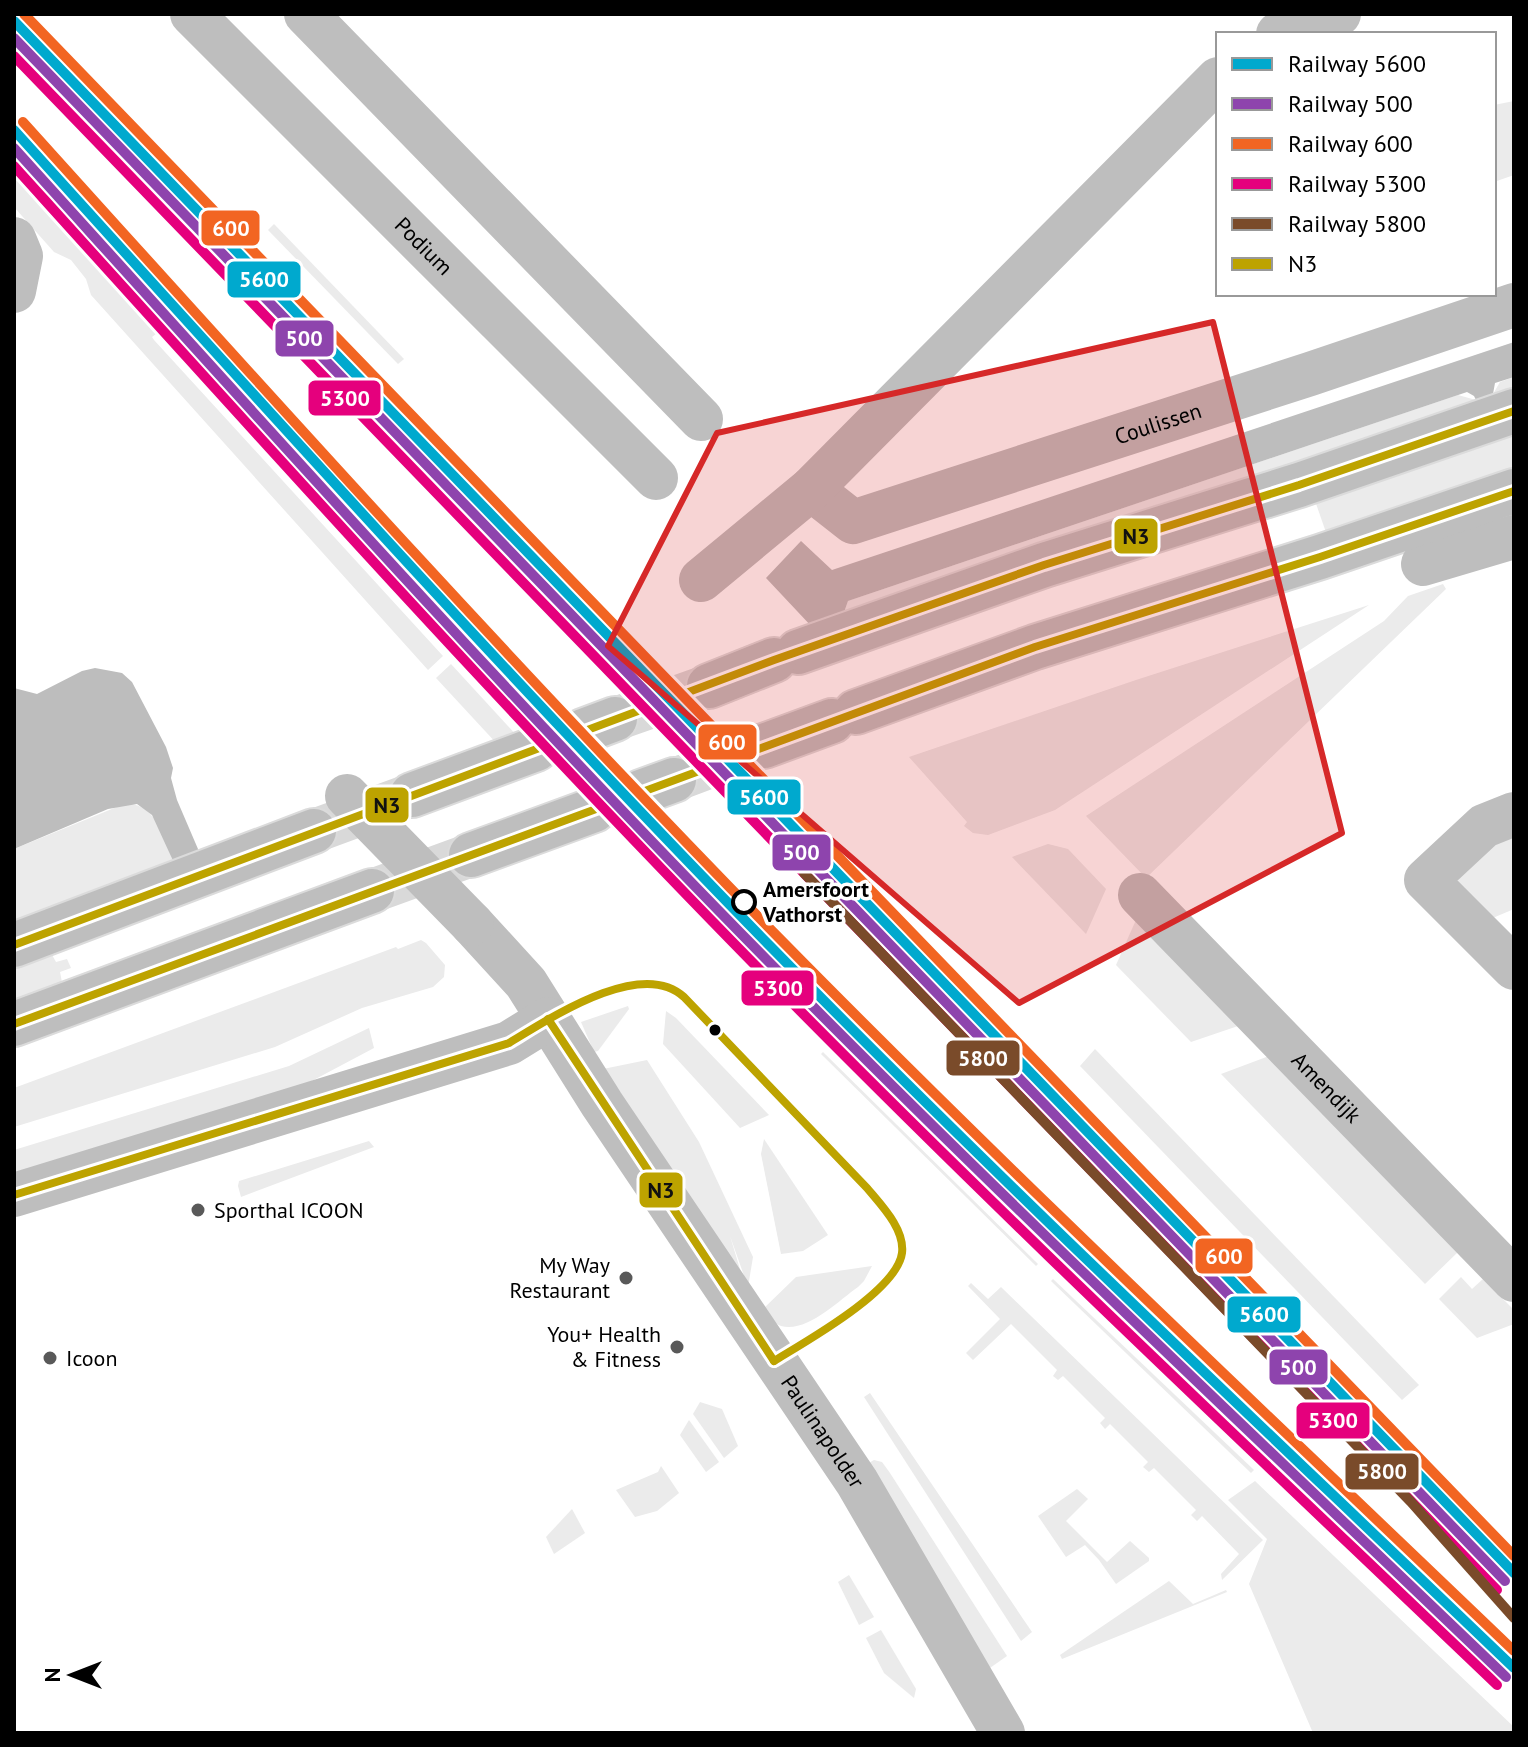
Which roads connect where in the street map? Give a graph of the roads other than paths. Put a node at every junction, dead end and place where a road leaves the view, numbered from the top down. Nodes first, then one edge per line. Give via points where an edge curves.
1 (192, 14) edge
2 (306, 14) edge
3 (1339, 14) edge
4 (1284, 32) edge
5 (1216, 81) edge
6 (14, 239) edge
7 (14, 291) edge
8 (1514, 305) edge
9 (1514, 411) edge
10 (701, 419) dead end
11 (656, 478) dead end
12 (811, 489) junction
13 (1514, 491) edge
14 (1514, 537) edge
15 (1423, 564) dead end
16 (701, 580) dead end
17 (709, 686) tunnel mouth
18 (764, 746) tunnel mouth
19 (536, 749) dead end
20 (412, 795) tunnel mouth
21 (347, 796) dead end
22 (594, 810) dead end
23 (1514, 814) edge
24 (314, 831) tunnel mouth
25 (471, 855) tunnel mouth
26 (372, 891) tunnel mouth
27 (1140, 895) dead end
28 (14, 945) edge
29 (1514, 968) edge
30 (548, 1019) junction
31 (14, 1024) edge
32 (14, 1195) edge
33 (1514, 1280) edge
34 (1003, 1733) edge

1 - 11 street, Podium
2 - 10 street
3 - 4 street
5 - 12 street
6 - 7 street via 21,256
8 - 12 street, Coulissen via 853,522
9 - 17 street via 1044,565
12 - 16 street
13 - 18 street via 1035,647
14 - 15 street
19 - 20 street
21 - 30 street, Paulinapolder, bridge via 526,983
22 - 25 street
23 - 29 street via 1484,826 1426,880
24 - 28 street
26 - 31 street
27 - 33 street, Amendijk
30 - 32 street via 509,1043
30 - 34 street, Paulinapolder via 857,1482

